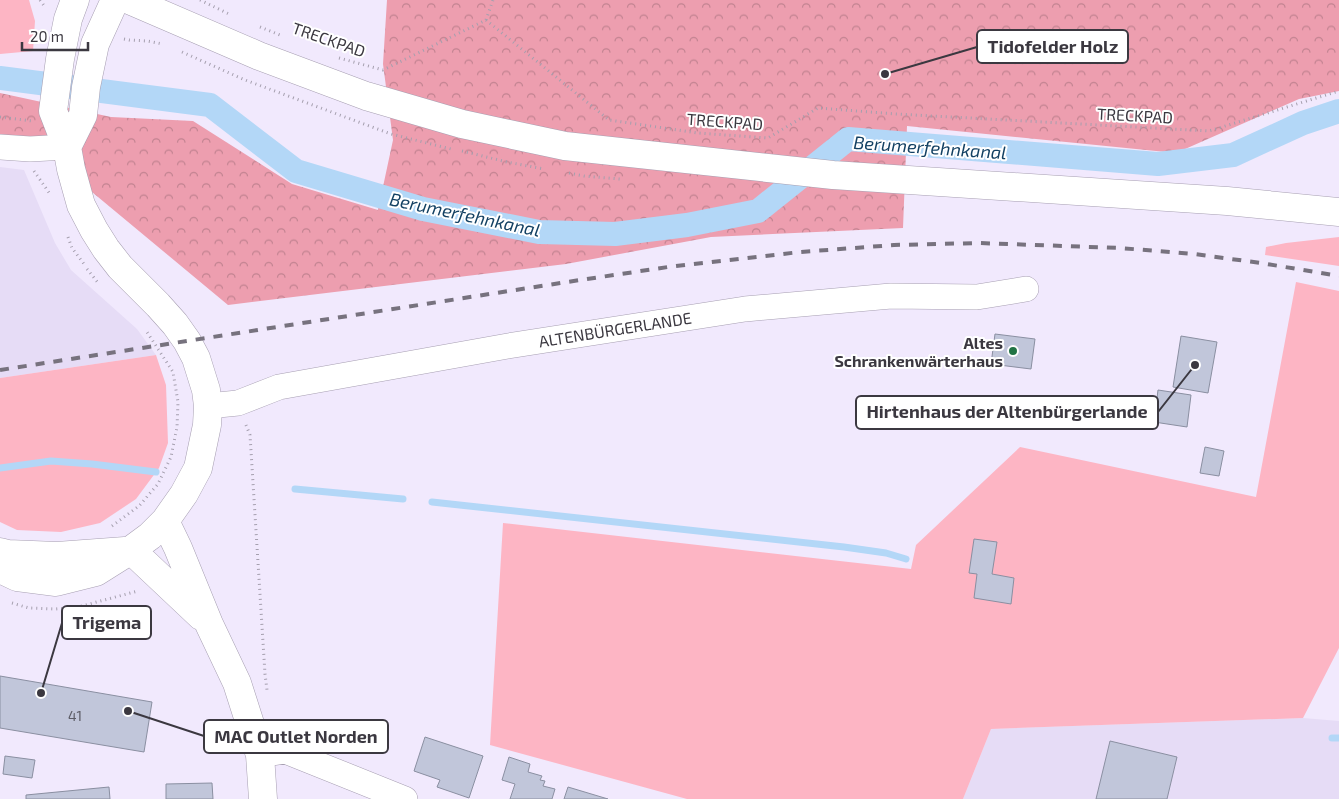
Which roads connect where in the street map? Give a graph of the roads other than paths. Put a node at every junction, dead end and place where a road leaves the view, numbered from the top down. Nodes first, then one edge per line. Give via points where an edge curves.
1 (75, 0) edge
2 (116, 0) edge
3 (129, 0) edge
4 (0, 147) edge
5 (67, 147) junction
6 (1339, 212) edge
7 (1026, 289) dead end
8 (208, 406) junction
9 (165, 521) junction
10 (132, 550) junction
11 (0, 552) edge
12 (0, 570) edge
13 (209, 624) junction
14 (260, 755) junction
15 (263, 799) edge
16 (404, 799) edge

1 - 5 main road via 43,116
2 - 5 main road via 95,44 83,115
3 - 6 main road via 259,56 366,96 462,124 564,146 833,175 1227,201
4 - 5 street
5 - 8 main road via 81,205 94,230 120,267 158,304 187,341 196,358
7 - 8 street, ALTENBÜRGERLANDE via 976,297 891,296 745,309 279,387 238,403
8 - 9 main road via 198,468
9 - 10 main road
9 - 13 main road
10 - 11 main road via 57,556
10 - 12 main road via 96,572 56,582 17,577
10 - 13 main road
13 - 14 main road via 237,683
14 - 15 main road
14 - 16 street via 284,751

